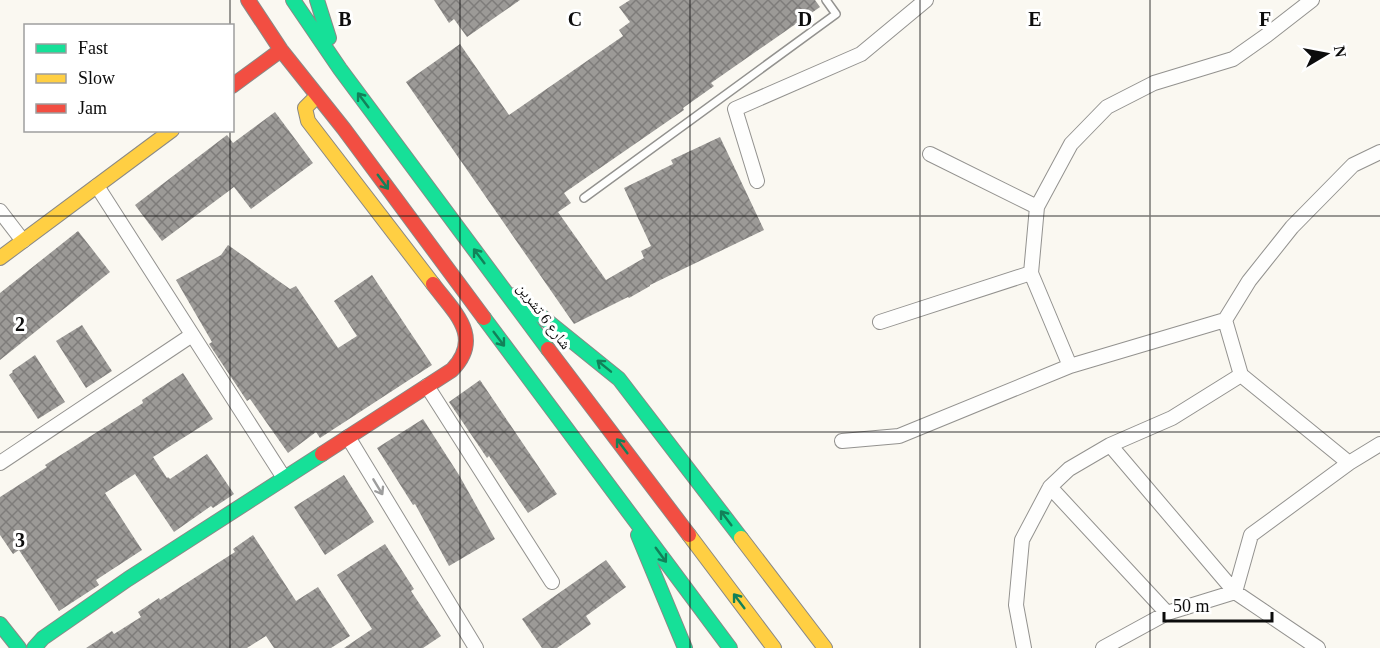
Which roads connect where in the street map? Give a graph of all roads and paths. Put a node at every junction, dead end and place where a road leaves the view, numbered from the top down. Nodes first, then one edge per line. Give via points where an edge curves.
1 (248, 0) edge
2 (293, 0) edge
3 (317, 0) edge
4 (826, 0) edge
5 (926, 0) edge
6 (1312, 0) edge
7 (281, 50) junction
8 (340, 69) junction
9 (234, 85) edge
10 (318, 96) junction
11 (169, 132) edge
12 (1380, 152) edge
13 (930, 154) dead end
14 (757, 181) dead end
15 (97, 186) junction
16 (584, 198) dead end
17 (1037, 207) junction
18 (0, 211) edge
19 (23, 241) junction
20 (0, 258) edge
21 (1031, 273) junction
22 (497, 281) junction
23 (1225, 320) junction
24 (880, 322) dead end
25 (192, 335) junction
26 (1070, 366) junction
27 (1241, 375) junction
28 (427, 386) junction
29 (348, 437) junction
30 (842, 441) dead end
31 (1380, 444) edge
32 (1110, 446) junction
33 (0, 463) edge
34 (1349, 463) junction
35 (284, 478) junction
36 (1050, 487) junction
37 (627, 508) junction
38 (552, 582) dead end
39 (1235, 592) junction
40 (1167, 613) junction
41 (0, 624) edge
42 (19, 648) edge
43 (34, 648) edge
44 (476, 648) edge
45 (685, 648) edge
46 (730, 648) edge
47 (774, 648) edge
48 (825, 648) edge
49 (1024, 648) edge
50 (1104, 648) edge
51 (1318, 648) edge

1 - 7 main road
2 - 8 main road, شارع 6 تشرين
3 - 8 main road
4 - 16 lane via 836,14
5 - 14 street via 861,54 735,110
6 - 17 street via 1233,59 1154,83 1107,107 1071,144
7 - 9 main road
7 - 10 main road
22 -> 8 main road, شارع 6 تشرين
10 - 28 main road via 305,108 308,121 466,331 462,360
10 -> 37 main road
11 - 15 main road
12 - 23 street via 1353,165 1292,227 1249,281
13 - 17 street
15 - 19 main road
15 - 25 street
17 - 21 street
18 - 19 street
19 - 20 main road
21 - 24 street
21 - 26 street
47 -> 22 main road, شارع 6 تشرين
48 -> 22 main road via 619,379
23 - 26 street
23 - 27 street
25 - 33 street
25 - 35 street
26 - 30 street via 899,436
27 - 32 street via 1173,418
27 - 34 street
28 - 29 main road
28 - 38 street
29 - 35 main road
29 -> 44 street
31 - 34 street
32 - 36 street via 1069,469
32 - 39 street
34 - 39 street via 1251,535
35 - 43 main road via 128,579
36 - 40 street
36 - 49 street via 1022,540 1016,604
37 - 45 main road
37 -> 46 main road
39 - 40 street
39 - 51 street
40 - 50 street
41 - 42 main road

